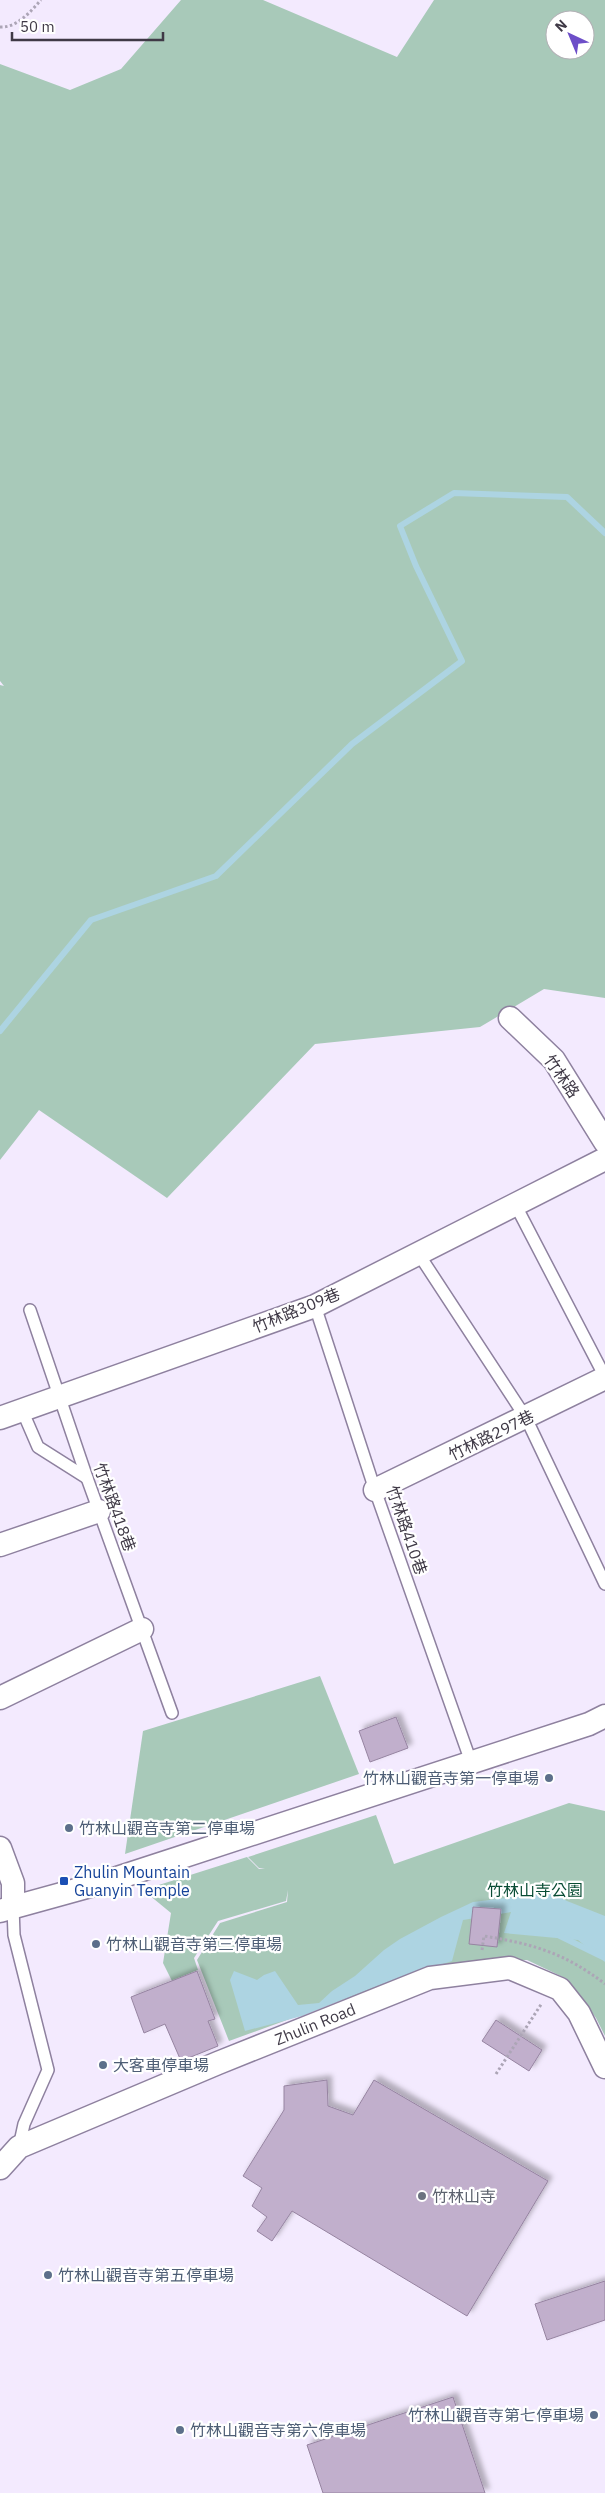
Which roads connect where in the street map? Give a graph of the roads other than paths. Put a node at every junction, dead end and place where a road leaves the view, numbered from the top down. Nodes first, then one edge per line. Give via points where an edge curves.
1 (510, 1018) dead end
2 (605, 1142) edge
3 (605, 1159) edge
4 (515, 1204) junction
5 (418, 1253) junction
6 (314, 1306) junction
7 (30, 1310) dead end
8 (605, 1378) edge
9 (59, 1396) junction
10 (22, 1410) junction
11 (0, 1418) edge
12 (526, 1418) junction
13 (87, 1478) junction
14 (375, 1490) junction
15 (99, 1510) junction
16 (0, 1545) edge
17 (605, 1584) edge
18 (142, 1629) junction
19 (0, 1698) edge
20 (172, 1713) dead end
21 (605, 1716) edge
22 (471, 1762) junction
23 (0, 1848) edge
24 (7, 1909) edge
25 (605, 2066) edge
26 (19, 2147) junction
27 (0, 2168) edge

1 - 2 street, 竹林路 via 554,1060
3 - 4 street, 竹林路309巷
4 - 5 street, 竹林路309巷
4 - 8 lane
5 - 6 street, 竹林路309巷
5 - 12 lane
6 - 9 street, 竹林路309巷
6 - 14 lane, 竹林路410巷
7 - 9 lane, 竹林路418巷
8 - 12 street, 竹林路297巷
9 - 10 street, 竹林路309巷
9 - 13 lane, 竹林路418巷
10 - 11 street, 竹林路309巷
10 - 13 lane via 38,1447
12 - 14 street, 竹林路297巷
12 - 17 lane
13 - 15 lane, 竹林路418巷
14 - 22 lane, 竹林路410巷
15 - 16 street
15 - 18 lane, 竹林路418巷
18 - 19 street
18 - 20 lane, 竹林路418巷
21 - 22 street
22 - 24 street via 105,1882
23 - 24 street via 13,1883
24 - 26 lane via 48,2070 24,2124
25 - 26 street, Zhulin Road via 579,2013 560,1989 510,1968 430,1978
26 - 27 street, Zhulin Road

